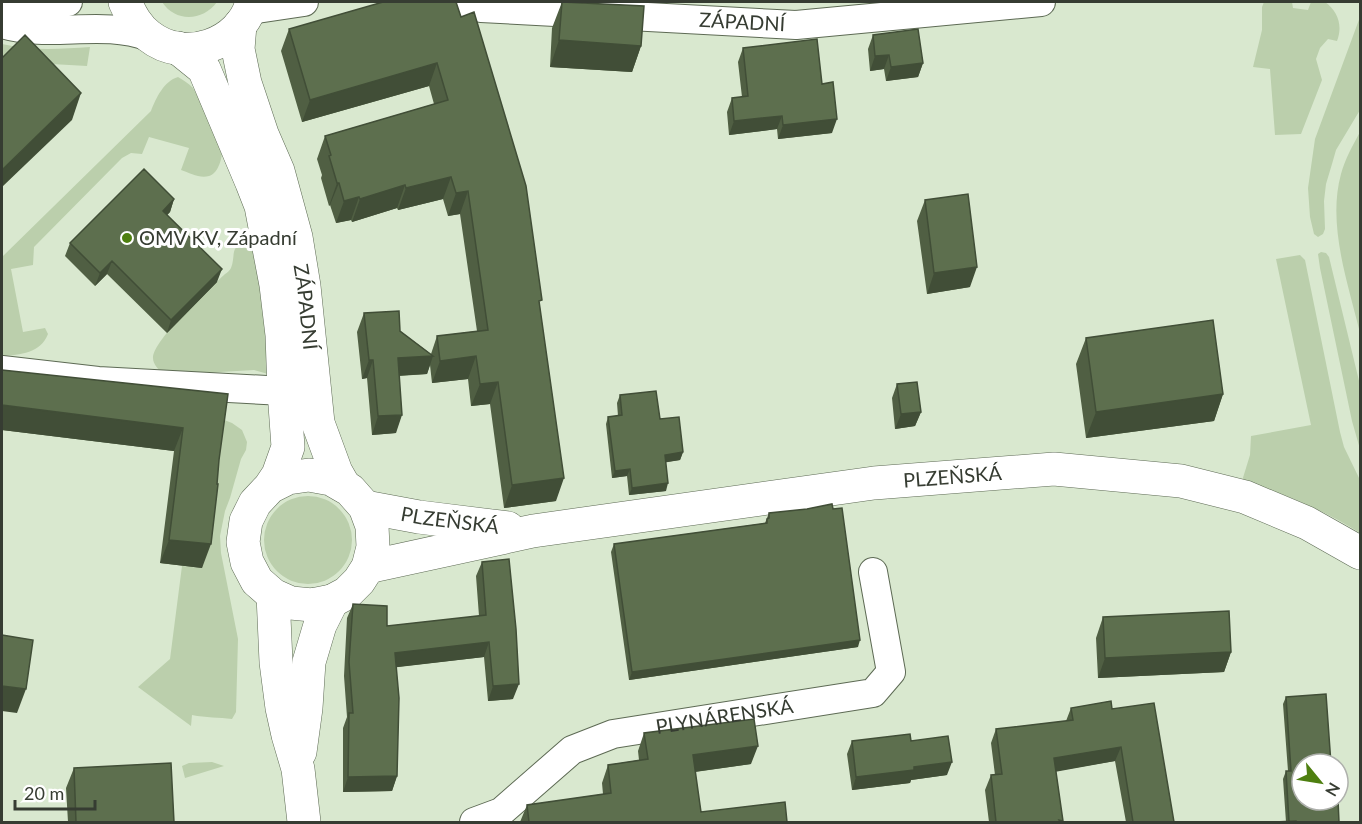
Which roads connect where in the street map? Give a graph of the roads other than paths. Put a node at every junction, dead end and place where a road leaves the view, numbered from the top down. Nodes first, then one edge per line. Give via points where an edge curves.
1 (68, 2) edge
2 (125, 2) edge
3 (304, 2) edge
4 (446, 2) edge
5 (1041, 2) edge
6 (2, 3) edge
7 (247, 12) edge
8 (2, 24) edge
9 (164, 42) junction
10 (2, 370) edge
11 (284, 391) junction
12 (270, 487) junction
13 (354, 497) junction
14 (533, 531) junction
15 (1360, 553) edge
16 (368, 567) junction
17 (873, 572) dead end
18 (273, 595) junction
19 (332, 601) junction
20 (298, 769) junction
21 (304, 822) edge
22 (474, 822) edge

1 - 6 street via 16,6
2 - 9 street, ZÁPADNÍ via 134,21
3 - 7 street, ZÁPADNÍ
4 - 5 street, ZÁPADNÍ via 481,9 796,25
7 - 9 street, ZÁPADNÍ via 227,38 211,46 189,50
7 - 13 street, ZÁPADNÍ via 238,49 245,83 278,171 296,237 318,423 336,472
8 - 9 street, ZÁPADNÍ via 38,30 128,30
9 - 11 street, ZÁPADNÍ via 204,69 261,206 276,285
10 - 11 street via 98,381
11 - 12 street, ZÁPADNÍ via 288,447
12 - 13 street via 288,478 309,475 331,478
12 - 18 street, ZÁPADNÍ via 255,502 246,521 243,542 257,581
13 - 14 street, PLZEŇSKÁ via 419,517
13 - 16 street, ZÁPADNÍ via 372,526 374,547
14 - 15 street, PLZEŇSKÁ via 874,483 1054,469 1182,481 1245,497 1307,523
14 - 16 street, PLZEŇSKÁ
16 - 19 street, ZÁPADNÍ via 347,593
17 - 22 street, PLYNÁRENSKÁ via 891,672 873,693 613,734 572,750 501,812
18 - 19 street, ZÁPADNÍ via 291,603 312,605
18 - 20 street, ZÁPADNÍ via 282,708
19 - 20 street, ZÁPADNÍ via 309,662
20 - 21 street, ZÁPADNÍ

